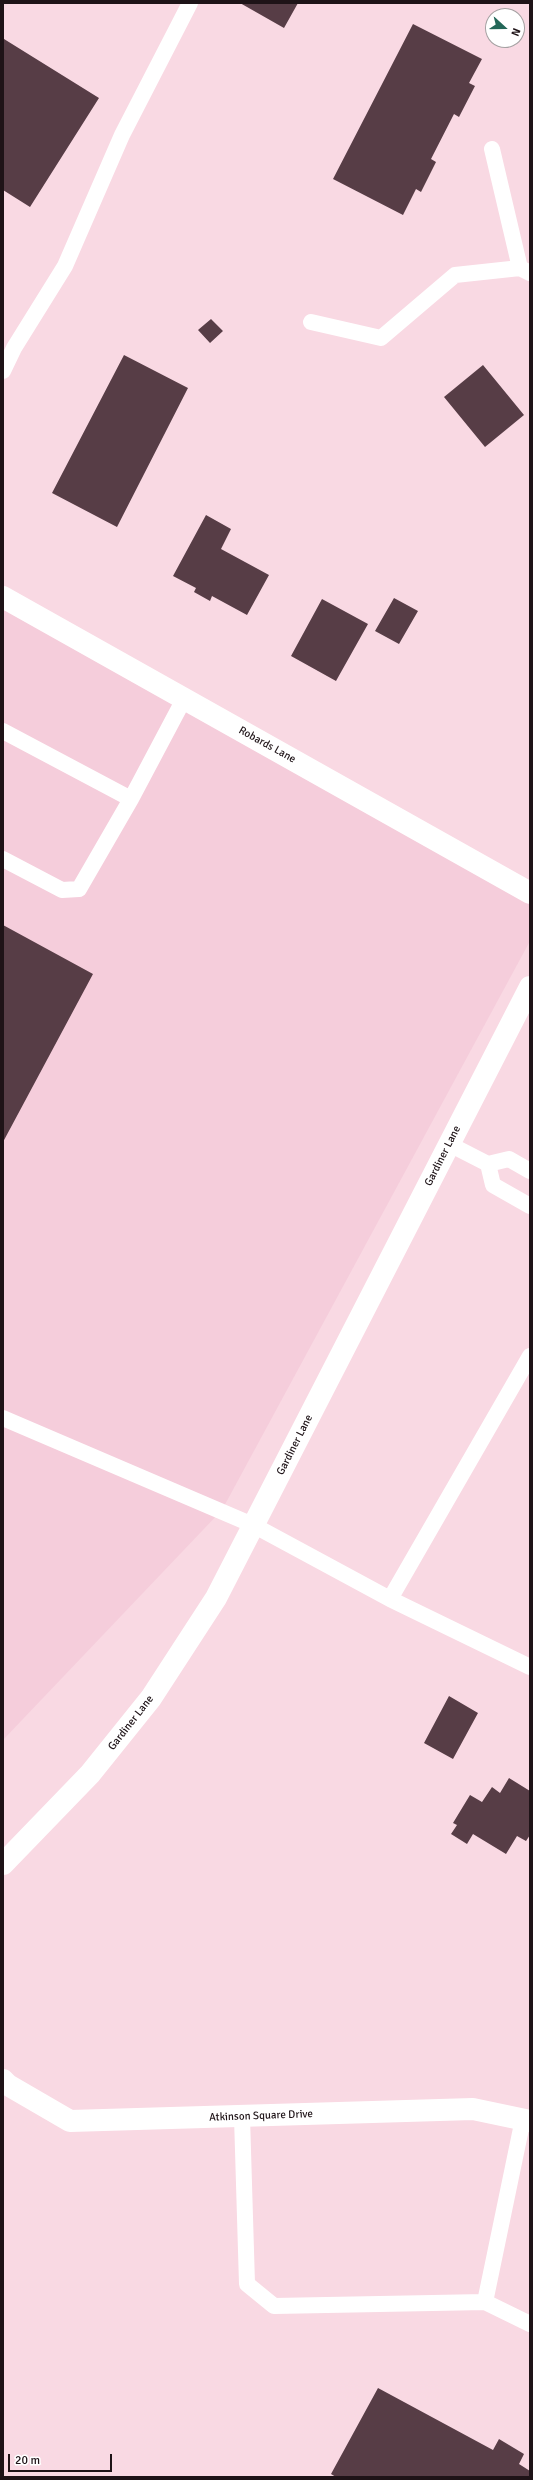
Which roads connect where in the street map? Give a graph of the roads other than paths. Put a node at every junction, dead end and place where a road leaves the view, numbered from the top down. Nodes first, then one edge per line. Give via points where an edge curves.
1 (190, 3) edge
2 (492, 150) dead end
3 (525, 270) edge
4 (311, 322) dead end
5 (3, 371) edge
6 (3, 597) edge
7 (184, 699) junction
8 (3, 731) edge
9 (131, 799) junction
10 (3, 859) edge
11 (530, 893) edge
12 (530, 987) edge
13 (449, 1144) junction
14 (488, 1164) junction
15 (530, 1171) edge
16 (530, 1206) edge
17 (530, 1356) edge
18 (3, 1418) edge
19 (253, 1525) junction
20 (390, 1599) junction
21 (530, 1667) edge
22 (3, 1864) edge
23 (3, 2080) edge
24 (242, 2117) junction
25 (526, 2120) edge
26 (486, 2302) junction
27 (530, 2324) edge

1 - 5 lane via 122,135 65,266 14,348
2 - 3 lane
3 - 4 lane via 455,275 381,338
6 - 7 street, Robards Lane
7 - 9 lane
7 - 11 street, Robards Lane
8 - 9 lane
9 - 10 lane via 79,889 62,890
12 - 13 street, Gardiner Lane
13 - 14 lane
13 - 19 street, Gardiner Lane
14 - 15 lane via 509,1159
14 - 16 lane via 493,1185
17 - 20 lane
18 - 19 lane
19 - 20 lane
19 - 22 street, Gardiner Lane via 216,1598 151,1698 90,1774
20 - 21 lane
23 - 24 street, Atkinson Square Drive via 70,2121
24 - 25 street, Atkinson Square Drive via 473,2109
24 - 26 lane via 247,2284 274,2306
25 - 26 lane
26 - 27 lane

